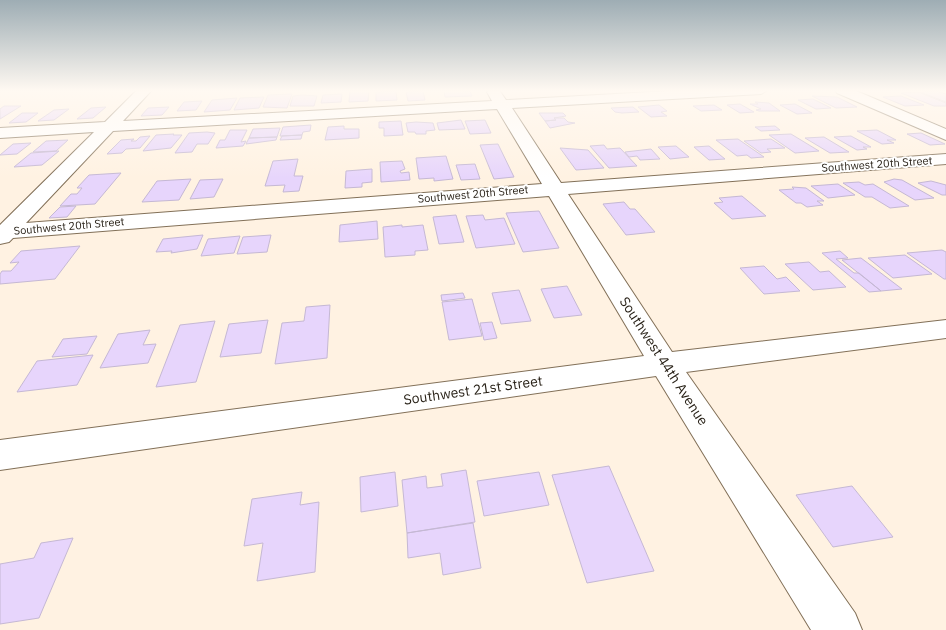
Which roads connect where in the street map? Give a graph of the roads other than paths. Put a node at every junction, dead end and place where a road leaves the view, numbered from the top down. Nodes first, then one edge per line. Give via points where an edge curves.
1 (116, 119) edge
2 (207, 119) edge
3 (512, 119) edge
4 (910, 119) edge
5 (108, 127) junction
6 (0, 133) edge
7 (946, 135) edge
8 (946, 159) edge
9 (554, 188) junction
10 (2, 234) edge
11 (946, 329) edge
12 (664, 364) junction
13 (0, 455) edge
14 (838, 630) edge

1 - 5 street
2 - 5 street
3 - 9 street, Southwest 44th Avenue
4 - 7 street
5 - 6 street
5 - 10 street
8 - 9 street, Southwest 20th Street
9 - 10 street, Southwest 20th Street
9 - 12 street, Southwest 44th Avenue
11 - 12 street, Southwest 21st Street
12 - 13 street, Southwest 21st Street
12 - 14 street, Southwest 44th Avenue

